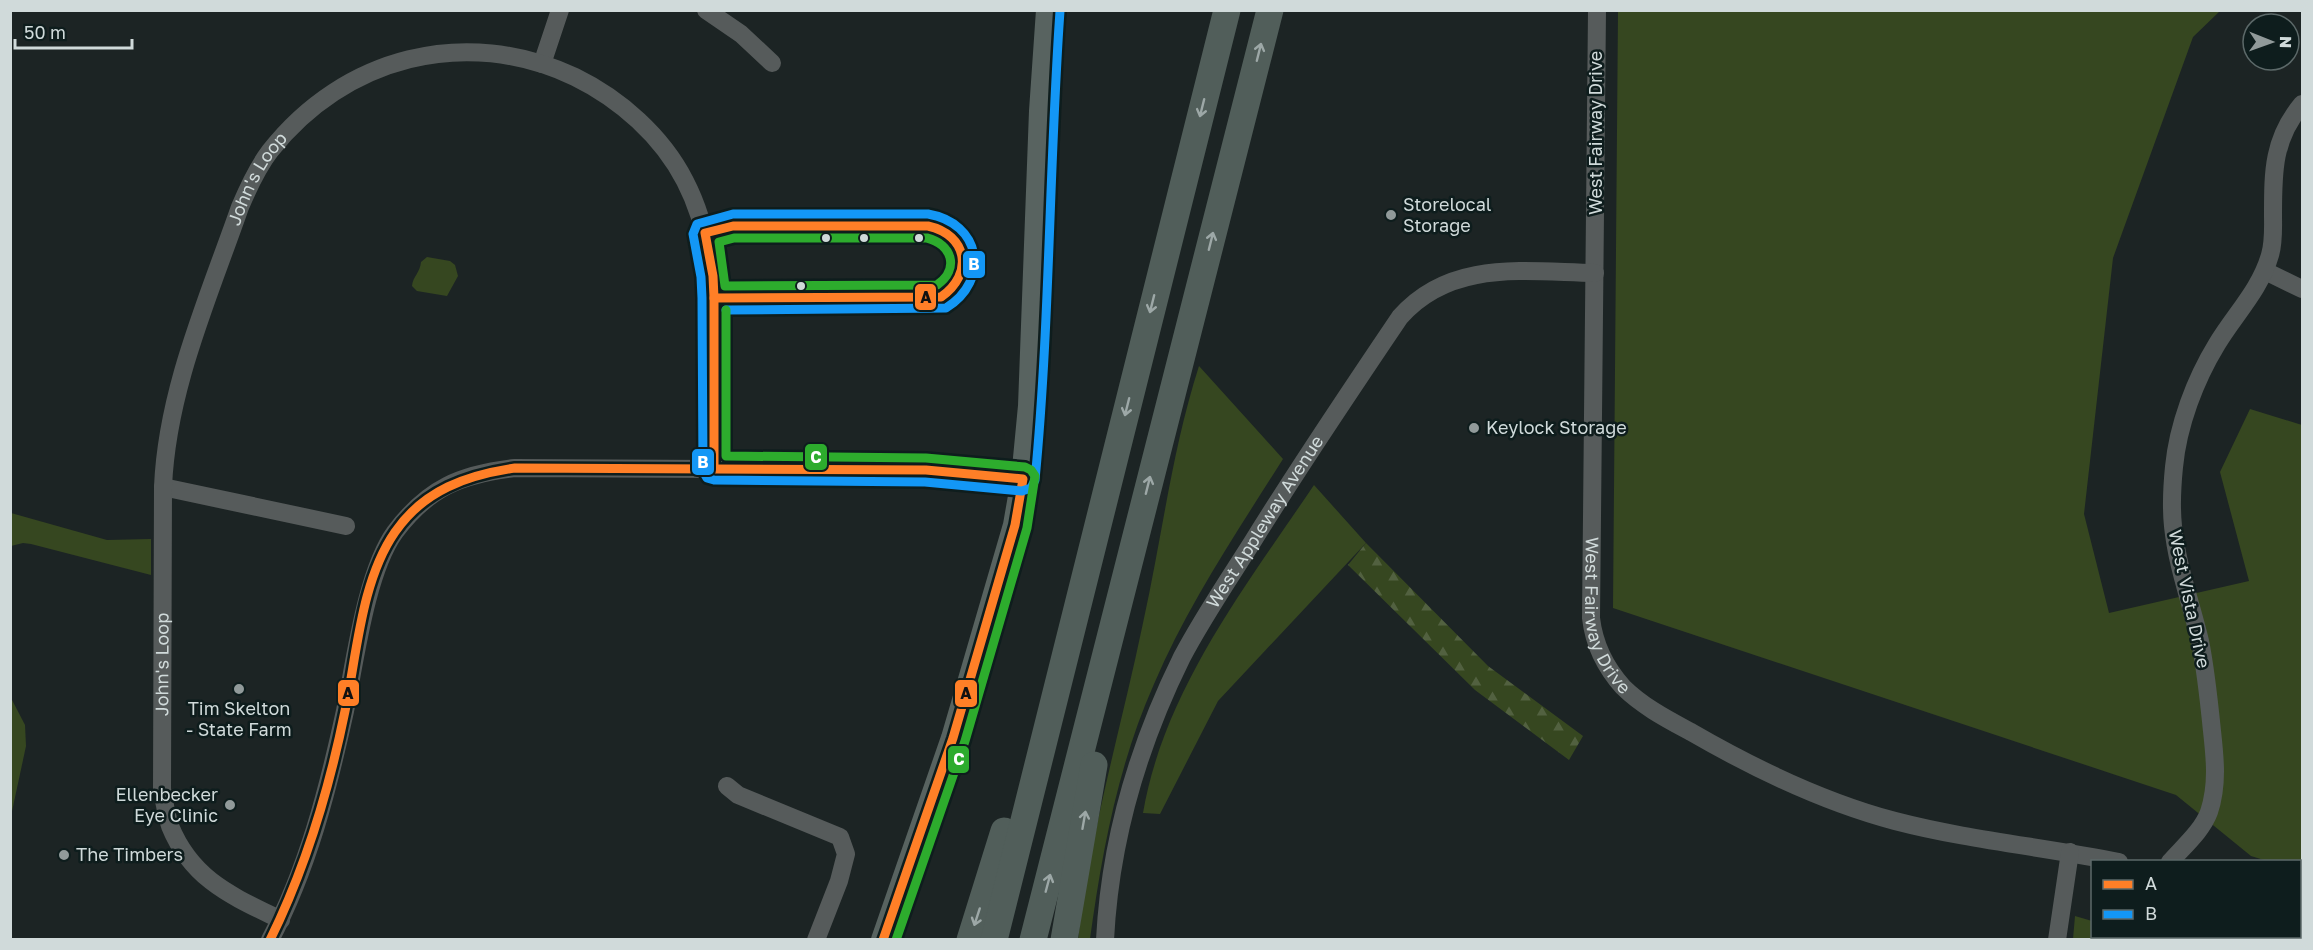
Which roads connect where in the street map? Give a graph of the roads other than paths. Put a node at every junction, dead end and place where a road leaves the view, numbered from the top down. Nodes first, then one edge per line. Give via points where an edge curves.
1 (560, 10) edge
2 (706, 10) edge
3 (1227, 10) edge
4 (1270, 10) edge
5 (1597, 10) edge
6 (1046, 16) edge
7 (542, 63) junction
8 (772, 63) dead end
9 (2302, 104) edge
10 (2265, 271) junction
11 (1595, 273) junction
12 (2302, 289) edge
13 (714, 468) junction
14 (1023, 479) junction
15 (163, 487) junction
16 (346, 526) dead end
17 (1134, 542) junction
18 (1074, 622) junction
19 (727, 786) dead end
20 (2070, 852) junction
21 (2114, 860) edge
22 (2170, 860) edge
23 (281, 920) junction
24 (270, 939) edge
25 (816, 939) edge
26 (883, 939) edge
27 (970, 939) edge
28 (994, 939) edge
29 (1033, 939) edge
30 (1064, 939) edge
31 (1105, 939) edge
32 (2057, 939) edge

1 - 7 street
2 - 8 street via 741,34
3 -> 18 highway
17 -> 4 highway
5 - 11 street, West Fairway Drive
6 - 14 main road via 1030,406
7 - 13 street, John's Loop via 588,84 630,112 650,132 687,186 705,233 713,276
7 - 15 street, John's Loop via 496,53 462,52 427,54 400,62 363,75 332,92 275,145 252,179 240,207 188,358 171,417
9 - 10 street, West Vista Drive via 2287,125 2275,156 2271,252
10 - 12 street
10 - 22 street, West Vista Drive via 2217,344 2196,386 2174,465 2173,527 2200,641 2215,767 2208,814
11 - 20 street, West Fairway Drive via 1591,618 1598,649 1618,680 1641,703 1701,739 1826,798 1931,830
11 - 31 street, West Appleway Avenue via 1481,273 1455,279 1428,292 1400,317 1276,503 1183,656 1140,755 1126,801 1109,885
13 - 14 street via 926,470
13 - 23 street via 491,471 448,484 410,514 381,559 371,590 331,774 300,874
14 - 26 main road via 1015,525 953,738
15 - 16 street
15 - 23 street, John's Loop via 162,789 170,825 189,860 220,890
29 -> 17 highway
30 -> 17 highway
18 -> 27 highway via 1033,736
18 - 28 highway
19 - 25 street via 738,795 840,837 846,854
20 - 21 street, West Fairway Drive
20 - 32 street
23 - 24 street

